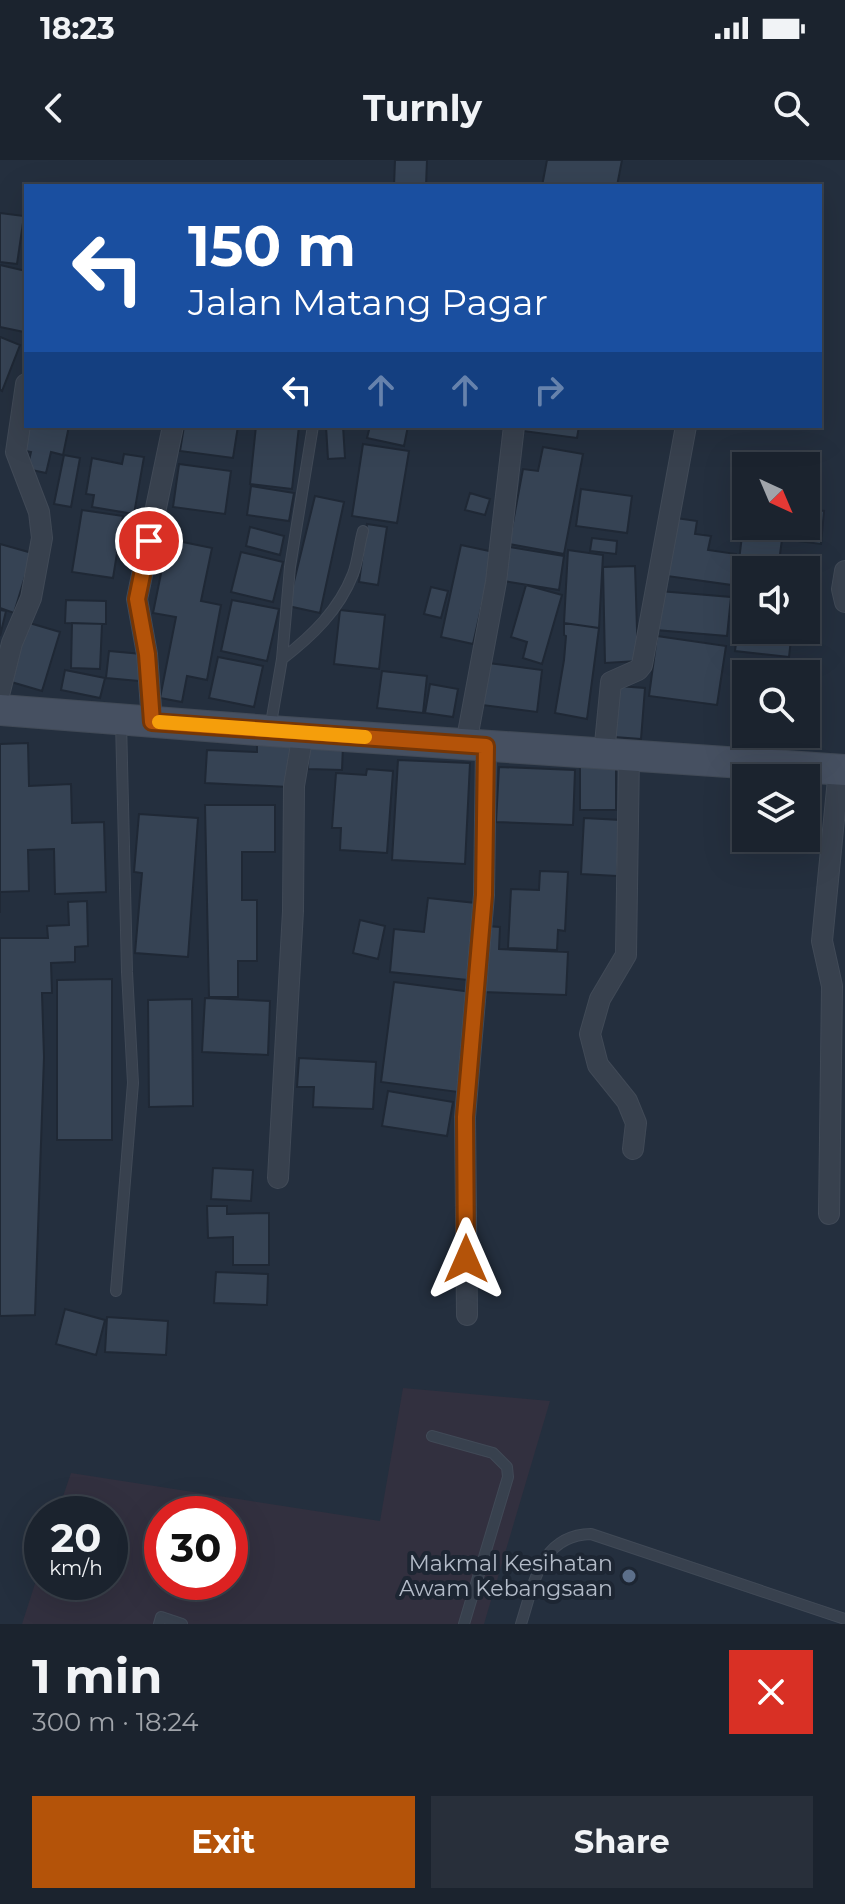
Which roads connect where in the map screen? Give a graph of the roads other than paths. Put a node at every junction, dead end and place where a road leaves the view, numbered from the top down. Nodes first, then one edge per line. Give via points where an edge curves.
1 (24, 398) edge
2 (173, 428) edge
3 (313, 428) edge
4 (514, 428) edge
5 (686, 428) edge
6 (363, 531) dead end
7 (845, 571) edge
8 (845, 602) edge
9 (282, 659) junction
10 (0, 691) edge
11 (0, 710) edge
12 (121, 719) junction
13 (152, 722) junction
14 (270, 731) junction
15 (303, 733) junction
16 (476, 745) junction
17 (616, 754) junction
18 (842, 770) edge
19 (633, 1149) dead end
20 (278, 1178) dead end
21 (829, 1214) dead end
22 (116, 1291) dead end
23 (467, 1315) dead end
24 (432, 1436) dead end
25 (845, 1619) edge
26 (159, 1624) edge
27 (182, 1624) edge
28 (464, 1624) edge
29 (521, 1624) edge

1 - 10 street via 16,452 39,512 42,538 31,598
2 - 13 street via 137,599
3 - 9 lane via 290,567
4 - 16 street
5 - 17 street via 642,665 611,682
6 - 9 lane via 353,574 328,618
7 - 8 street
9 - 14 lane
11 - 12 main road
12 - 13 main road
12 - 22 lane via 133,1083
13 - 14 main road
14 - 15 main road
15 - 16 main road
15 - 20 street via 294,786 293,911
16 - 17 main road
16 - 23 street via 484,895 465,1117
17 - 18 main road
17 - 19 street via 626,955 600,999 590,1034 598,1065 627,1101 636,1123
18 - 21 street via 822,941 832,986
24 - 28 lane via 493,1453 507,1467
25 - 29 lane via 591,1534 574,1534 554,1546 540,1565
26 - 27 lane via 161,1617

